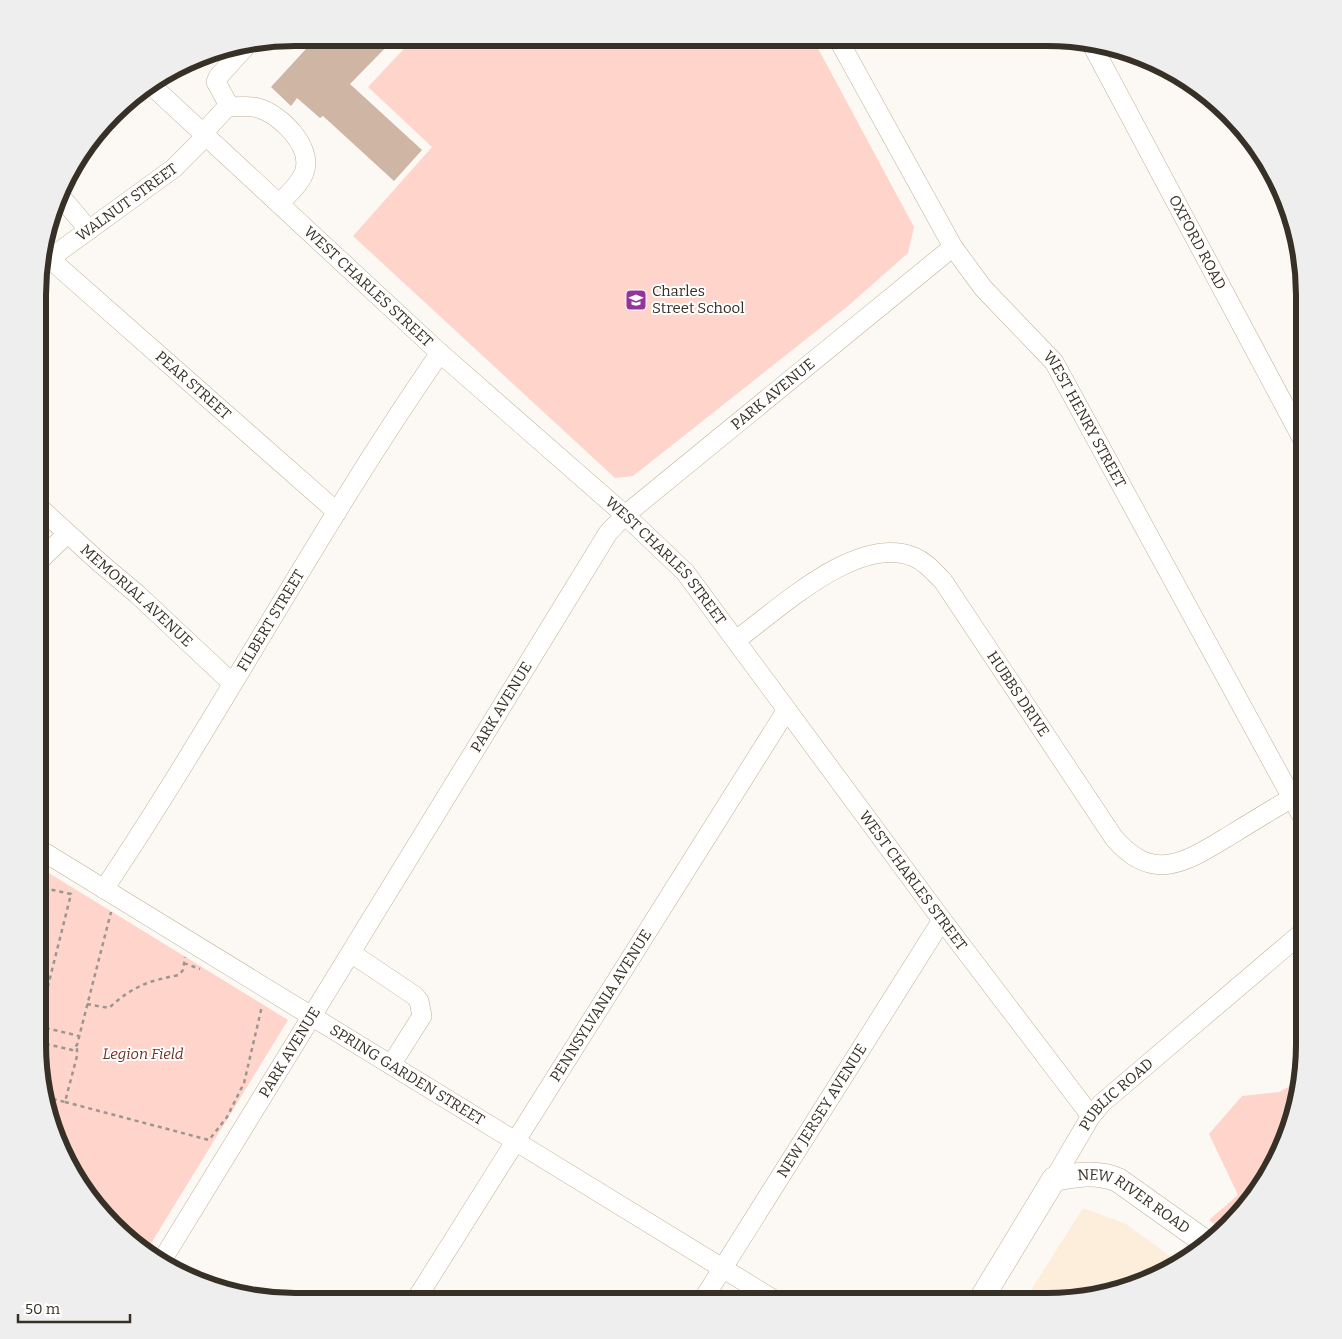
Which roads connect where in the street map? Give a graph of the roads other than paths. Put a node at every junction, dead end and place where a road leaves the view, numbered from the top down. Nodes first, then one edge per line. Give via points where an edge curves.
1 (842, 46) edge
2 (1095, 51) edge
3 (242, 52) edge
4 (155, 89) edge
5 (227, 107) junction
6 (205, 134) junction
7 (65, 201) edge
8 (280, 203) junction
9 (89, 230) junction
10 (953, 247) junction
11 (49, 260) edge
12 (48, 264) edge
13 (440, 353) junction
14 (1296, 427) edge
15 (337, 512) junction
16 (46, 514) edge
17 (625, 515) junction
18 (67, 534) junction
19 (46, 554) edge
20 (736, 640) junction
21 (232, 683) junction
22 (786, 711) junction
23 (1292, 798) junction
24 (1296, 805) edge
25 (46, 853) edge
26 (110, 892) junction
27 (942, 920) junction
28 (1296, 938) edge
29 (350, 953) junction
30 (312, 1016) junction
31 (391, 1065) junction
32 (1091, 1116) junction
33 (516, 1142) junction
34 (1054, 1179) junction
35 (1201, 1239) edge
36 (165, 1256) edge
37 (722, 1268) junction
38 (420, 1293) edge
39 (707, 1293) edge
40 (763, 1293) edge
41 (985, 1293) edge

1 - 10 street, WEST HENRY STREET
2 - 14 street, OXFORD ROAD
3 - 5 street via 216,82
4 - 6 street, WEST CHARLES STREET
5 - 6 street, WALNUT STREET
5 - 8 street via 258,108 293,134 302,147 304,172
6 - 8 street, WEST CHARLES STREET
6 - 9 street, WALNUT STREET via 174,168
7 - 9 street
8 - 13 street, WEST CHARLES STREET
9 - 11 street, WALNUT STREET
10 - 17 street, PARK AVENUE
10 - 23 street, WEST HENRY STREET via 983,288 1054,362
12 - 15 street, PEAR STREET
13 - 15 street, FILBERT STREET
13 - 17 street, WEST CHARLES STREET
15 - 21 street, FILBERT STREET
16 - 18 street, MEMORIAL AVENUE
17 - 20 street, WEST CHARLES STREET via 685,572
17 - 29 street, PARK AVENUE via 608,533
18 - 19 street
18 - 21 street, MEMORIAL AVENUE via 138,594
20 - 22 street, WEST CHARLES STREET
20 - 23 street, HUBBS DRIVE via 831,570 850,560 881,552 900,553 929,566 943,581 1114,838 1136,859 1163,866 1188,860
21 - 26 street, FILBERT STREET
22 - 27 street, WEST CHARLES STREET
22 - 33 street, PENNSYLVANIA AVENUE
23 - 24 street, WEST HENRY STREET
25 - 26 street, SPRING GARDEN STREET
26 - 30 street, SPRING GARDEN STREET
27 - 32 street, WEST CHARLES STREET
27 - 37 street, NEW JERSEY AVENUE
28 - 32 street, PUBLIC ROAD via 1119,1088
29 - 30 street, PARK AVENUE
29 - 31 street via 419,1001 422,1016
30 - 31 street, SPRING GARDEN STREET
30 - 36 street, PARK AVENUE
31 - 33 street, SPRING GARDEN STREET
32 - 34 street, PUBLIC ROAD
33 - 37 street, SPRING GARDEN STREET
33 - 38 street, PENNSYLVANIA AVENUE
34 - 35 main road, NEW RIVER ROAD via 1087,1173 1118,1180
34 - 41 main road, PUBLIC ROAD
37 - 39 street, NEW JERSEY AVENUE
37 - 40 street, SPRING GARDEN STREET

